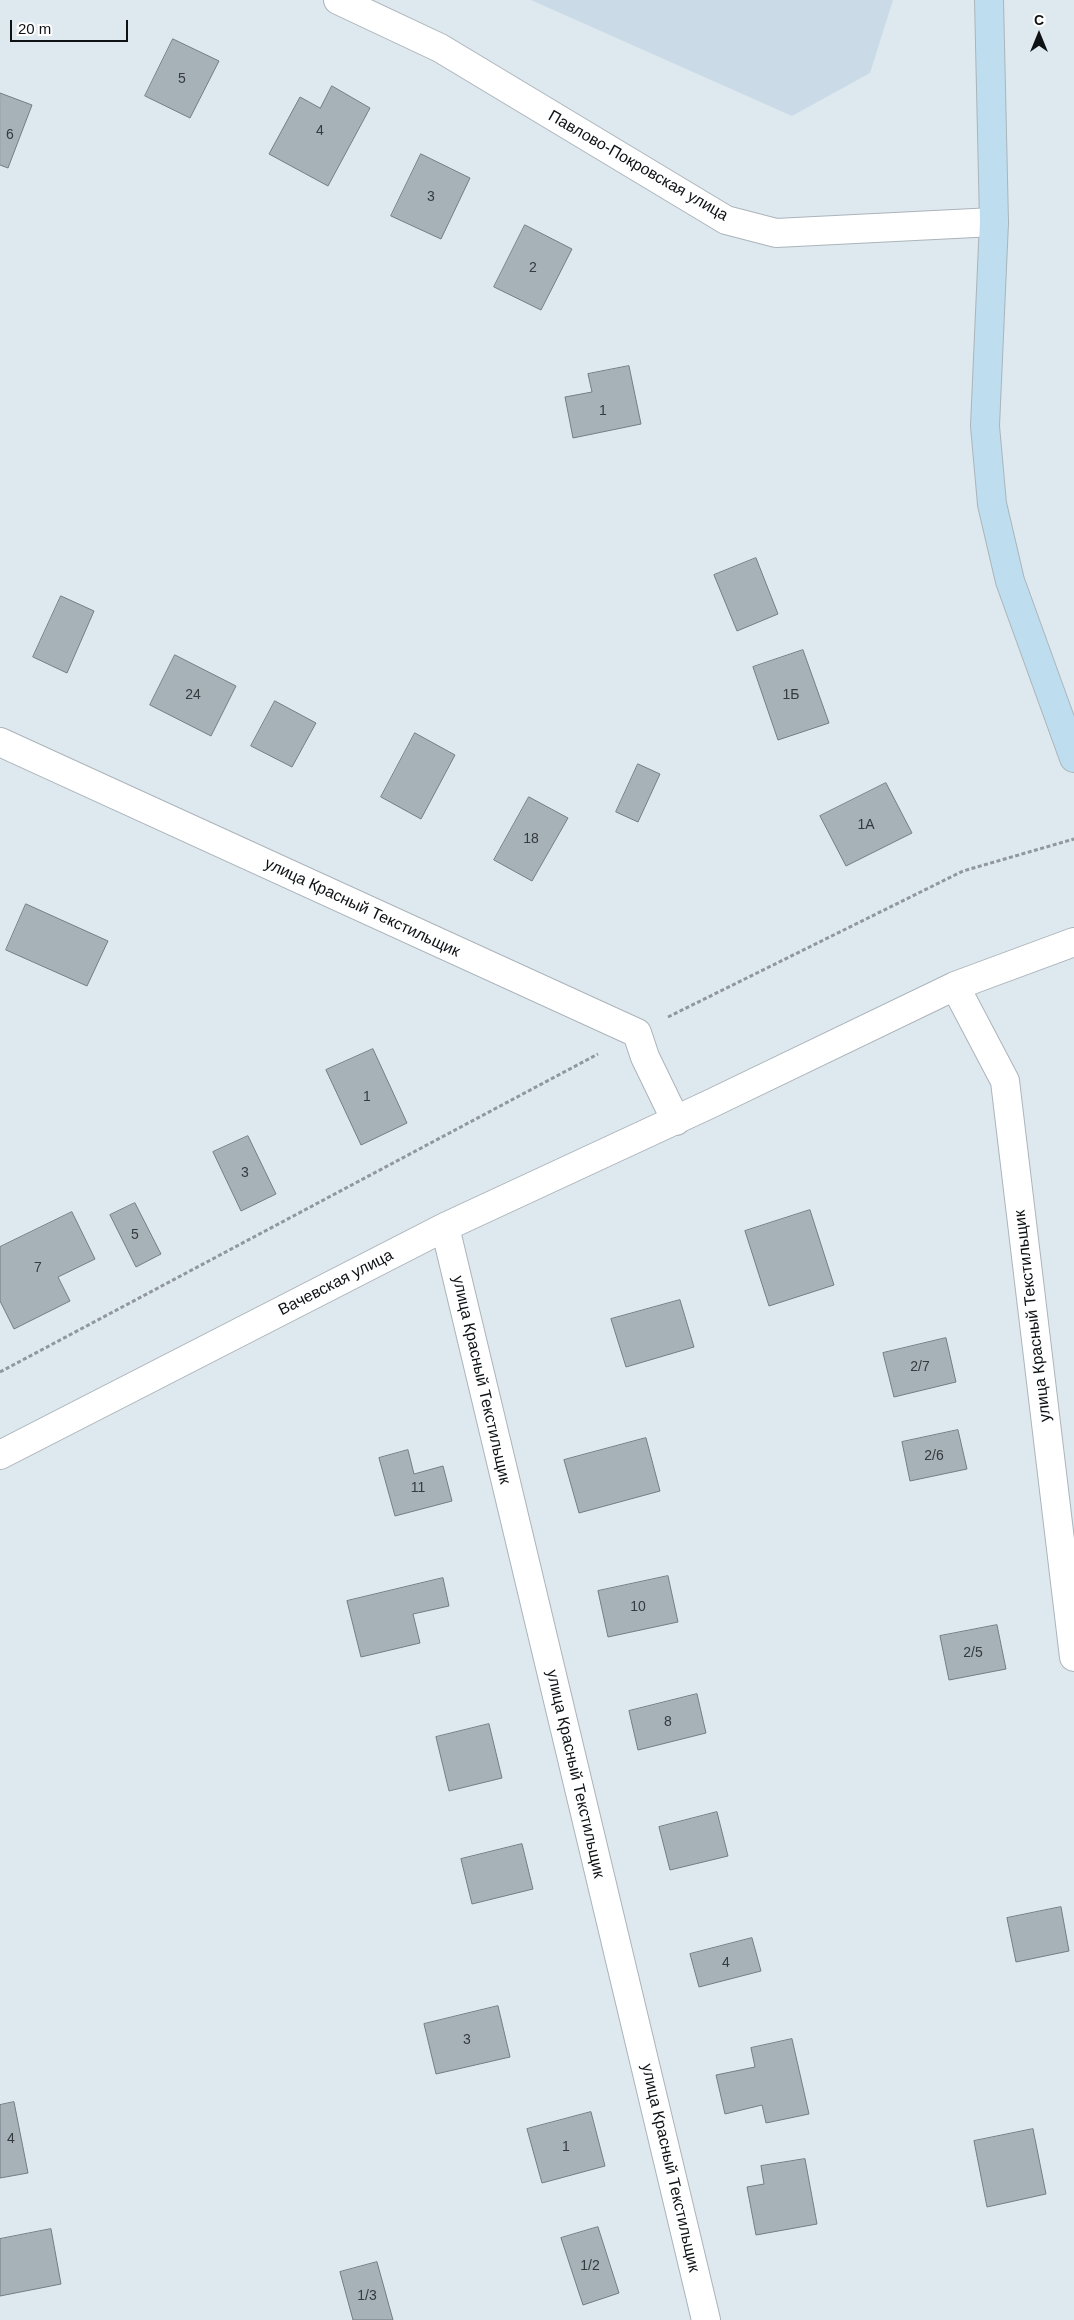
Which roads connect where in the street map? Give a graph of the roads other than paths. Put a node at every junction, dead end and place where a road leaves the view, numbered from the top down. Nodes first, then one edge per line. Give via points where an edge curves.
1 (338, 0) edge
2 (989, 0) edge
3 (994, 222) junction
4 (0, 742) edge
5 (1074, 758) edge
6 (1074, 942) edge
7 (955, 986) junction
8 (676, 1120) junction
9 (445, 1228) junction
10 (0, 1455) edge
11 (1074, 1657) edge
12 (706, 2320) edge

1 - 3 street, Павлово-Покровская улица via 440,48 726,220 776,233
2 - 3 main road
3 - 5 main road via 985,426 992,504 1010,581
4 - 8 street, улица Красный Текстильщик via 637,1033 645,1057
6 - 7 street, Вачевская улица
7 - 8 street, Вачевская улица
7 - 11 street, улица Красный Текстильщик via 1004,1081
8 - 9 street, Вачевская улица
9 - 10 street, Вачевская улица
9 - 12 street, улица Красный Текстильщик

